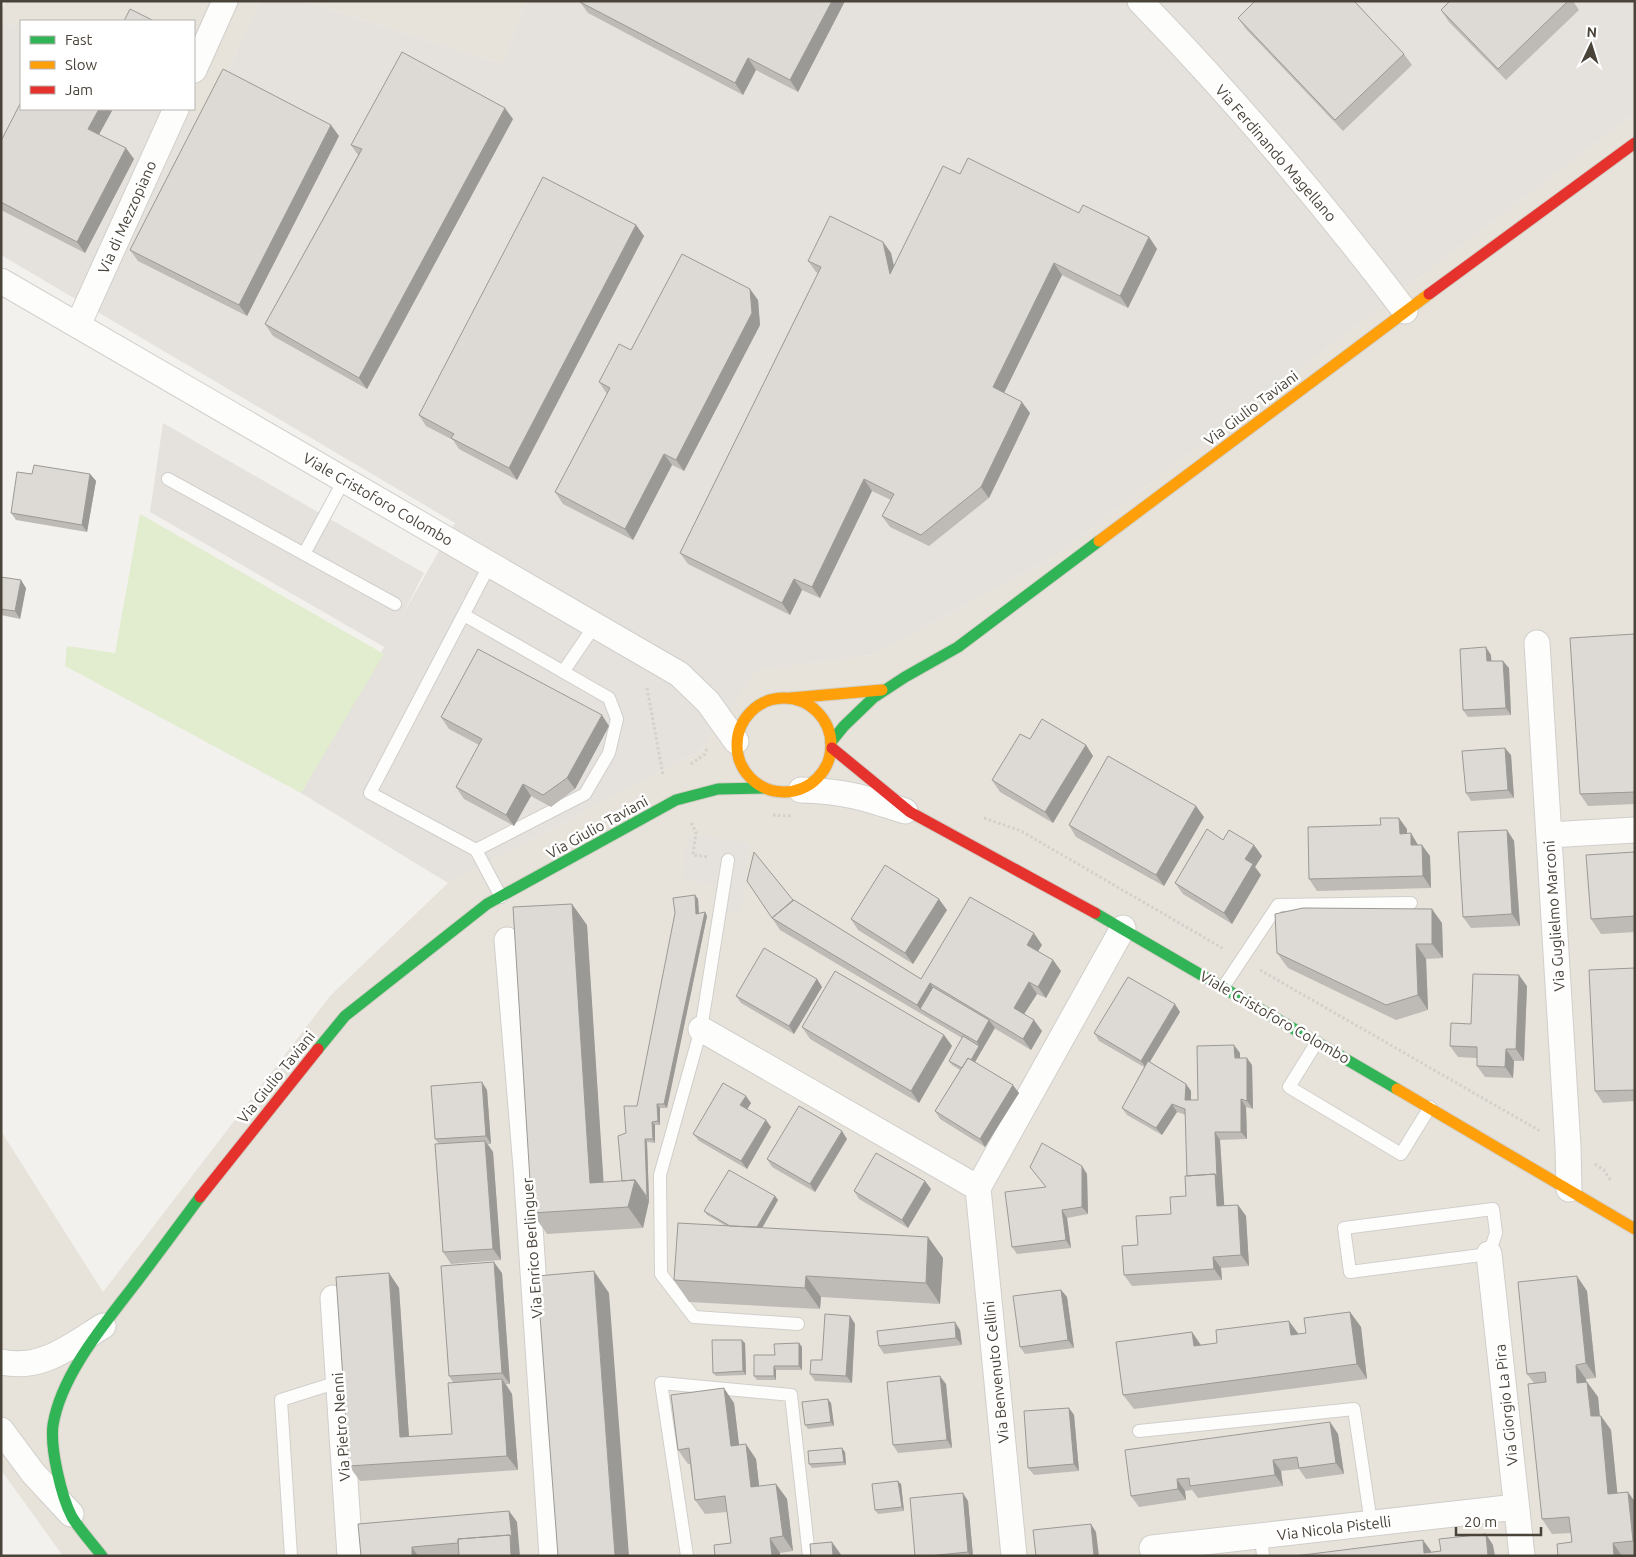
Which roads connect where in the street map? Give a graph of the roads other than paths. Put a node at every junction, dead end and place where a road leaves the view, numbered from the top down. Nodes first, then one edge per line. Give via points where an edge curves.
1 (225, 1) edge
2 (1140, 1) edge
3 (195, 68) edge
4 (176, 110) edge
5 (1635, 143) edge
6 (1, 281) edge
7 (1405, 310) junction
8 (78, 325) junction
9 (168, 479) dead end
10 (344, 480) junction
11 (304, 554) junction
12 (490, 564) junction
13 (394, 604) dead end
14 (464, 616) junction
15 (594, 625) junction
16 (1537, 643) dead end
17 (563, 672) junction
18 (882, 690) junction
19 (791, 698) junction
20 (831, 745) junction
21 (733, 749) junction
22 (708, 779) dead end
23 (763, 788) junction
24 (801, 790) junction
25 (695, 792) junction
26 (910, 812) junction
27 (1635, 830) edge
28 (1549, 835) junction
29 (476, 850) junction
30 (728, 860) road end
31 (501, 897) junction
32 (1411, 903) dead end
33 (1123, 928) junction
34 (507, 940) dead end
35 (1224, 986) junction
36 (700, 1029) junction
37 (1317, 1042) junction
38 (1430, 1107) junction
39 (978, 1188) junction
40 (1569, 1189) junction
41 (1635, 1229) edge
42 (1489, 1254) junction
43 (333, 1298) dead end
44 (798, 1324) edge
45 (103, 1326) junction
46 (1, 1362) edge
47 (338, 1382) junction
48 (1, 1430) edge
49 (1138, 1431) dead end
50 (1516, 1507) junction
51 (72, 1516) junction
52 (1371, 1523) junction
53 (1262, 1546) edge
54 (1153, 1552) edge
55 (102, 1556) edge
56 (291, 1556) edge
57 (350, 1556) edge
58 (552, 1556) edge
59 (687, 1556) edge
60 (809, 1556) edge
61 (1014, 1556) edge
62 (1522, 1556) edge

1 - 3 street
2 - 7 street, Via Ferdinando Magellano via 1345,232
4 - 8 street, Via di Mezzopiano
5 - 7 main road, Via Giulio Taviani
6 - 8 street, Viale Cristoforo Colombo
7 - 18 main road, Via Giulio Taviani via 958,647
8 - 10 street, Viale Cristoforo Colombo
9 - 11 lane
10 - 11 lane
10 - 12 street, Viale Cristoforo Colombo
11 - 13 lane
12 - 14 lane
12 - 15 street, Viale Cristoforo Colombo
14 - 17 lane
14 - 29 lane via 370,793
15 - 17 lane
15 - 21 street, Viale Cristoforo Colombo via 679,674 708,702
16 - 28 street, Via Guglielmo Marconi
17 - 29 lane via 609,698 617,719 609,754 585,794
18 - 19 main road, Via Giulio Taviani
18 - 20 main road, Via Giulio Taviani via 860,708
19 - 20 main road via 808,705 822,717
19 - 21 main road via 773,699 756,706 744,719
20 - 24 main road via 821,774
20 - 26 main road, Viale Cristoforo Colombo
21 - 23 main road, Viale Cristoforo Colombo via 746,774
22 - 25 main road, Via Giulio Taviani
23 - 24 main road, Viale Cristoforo Colombo via 782,793
23 - 25 main road, Via Giulio Taviani via 732,787
24 - 26 street, Viale Cristoforo Colombo via 857,794
25 - 31 main road, Via Giulio Taviani
26 - 33 main road, Viale Cristoforo Colombo
27 - 28 street
28 - 40 street, Via Guglielmo Marconi
29 - 31 lane
30 - 36 lane
31 - 45 main road, Via Giulio Taviani via 487,904 345,1016 246,1137
32 - 35 lane via 1278,905
33 - 35 main road, Viale Cristoforo Colombo
33 - 39 street
34 - 58 street, Via Enrico Berlinguer
35 - 37 main road, Viale Cristoforo Colombo
36 - 39 street
36 - 44 lane via 660,1174 661,1274 694,1317
37 - 38 main road, Viale Cristoforo Colombo
37 - 38 lane via 1289,1087 1401,1154
38 - 40 main road, Viale Cristoforo Colombo
39 - 61 street, Via Benvenuto Cellini
40 - 41 main road, Viale Cristoforo Colombo
42 - 42 lane via 1496,1233 1493,1209 1344,1228 1350,1272
42 - 50 street, Via Giorgio La Pira
43 - 47 street, Via Pietro Nenni
45 - 46 street via 52,1357 22,1365
45 - 51 main road, Via Giulio Taviani via 66,1384 54,1426 56,1463
47 - 56 lane via 281,1400
47 - 57 street, Via Pietro Nenni
48 - 51 street via 33,1473
49 - 52 lane via 1354,1409
50 - 52 street, Via Nicola Pistelli
50 - 62 street, Via Giorgio La Pira
51 - 55 main road
52 - 53 street, Via Nicola Pistelli
53 - 54 street, Via Nicola Pistelli
59 - 60 lane via 661,1383 791,1395

